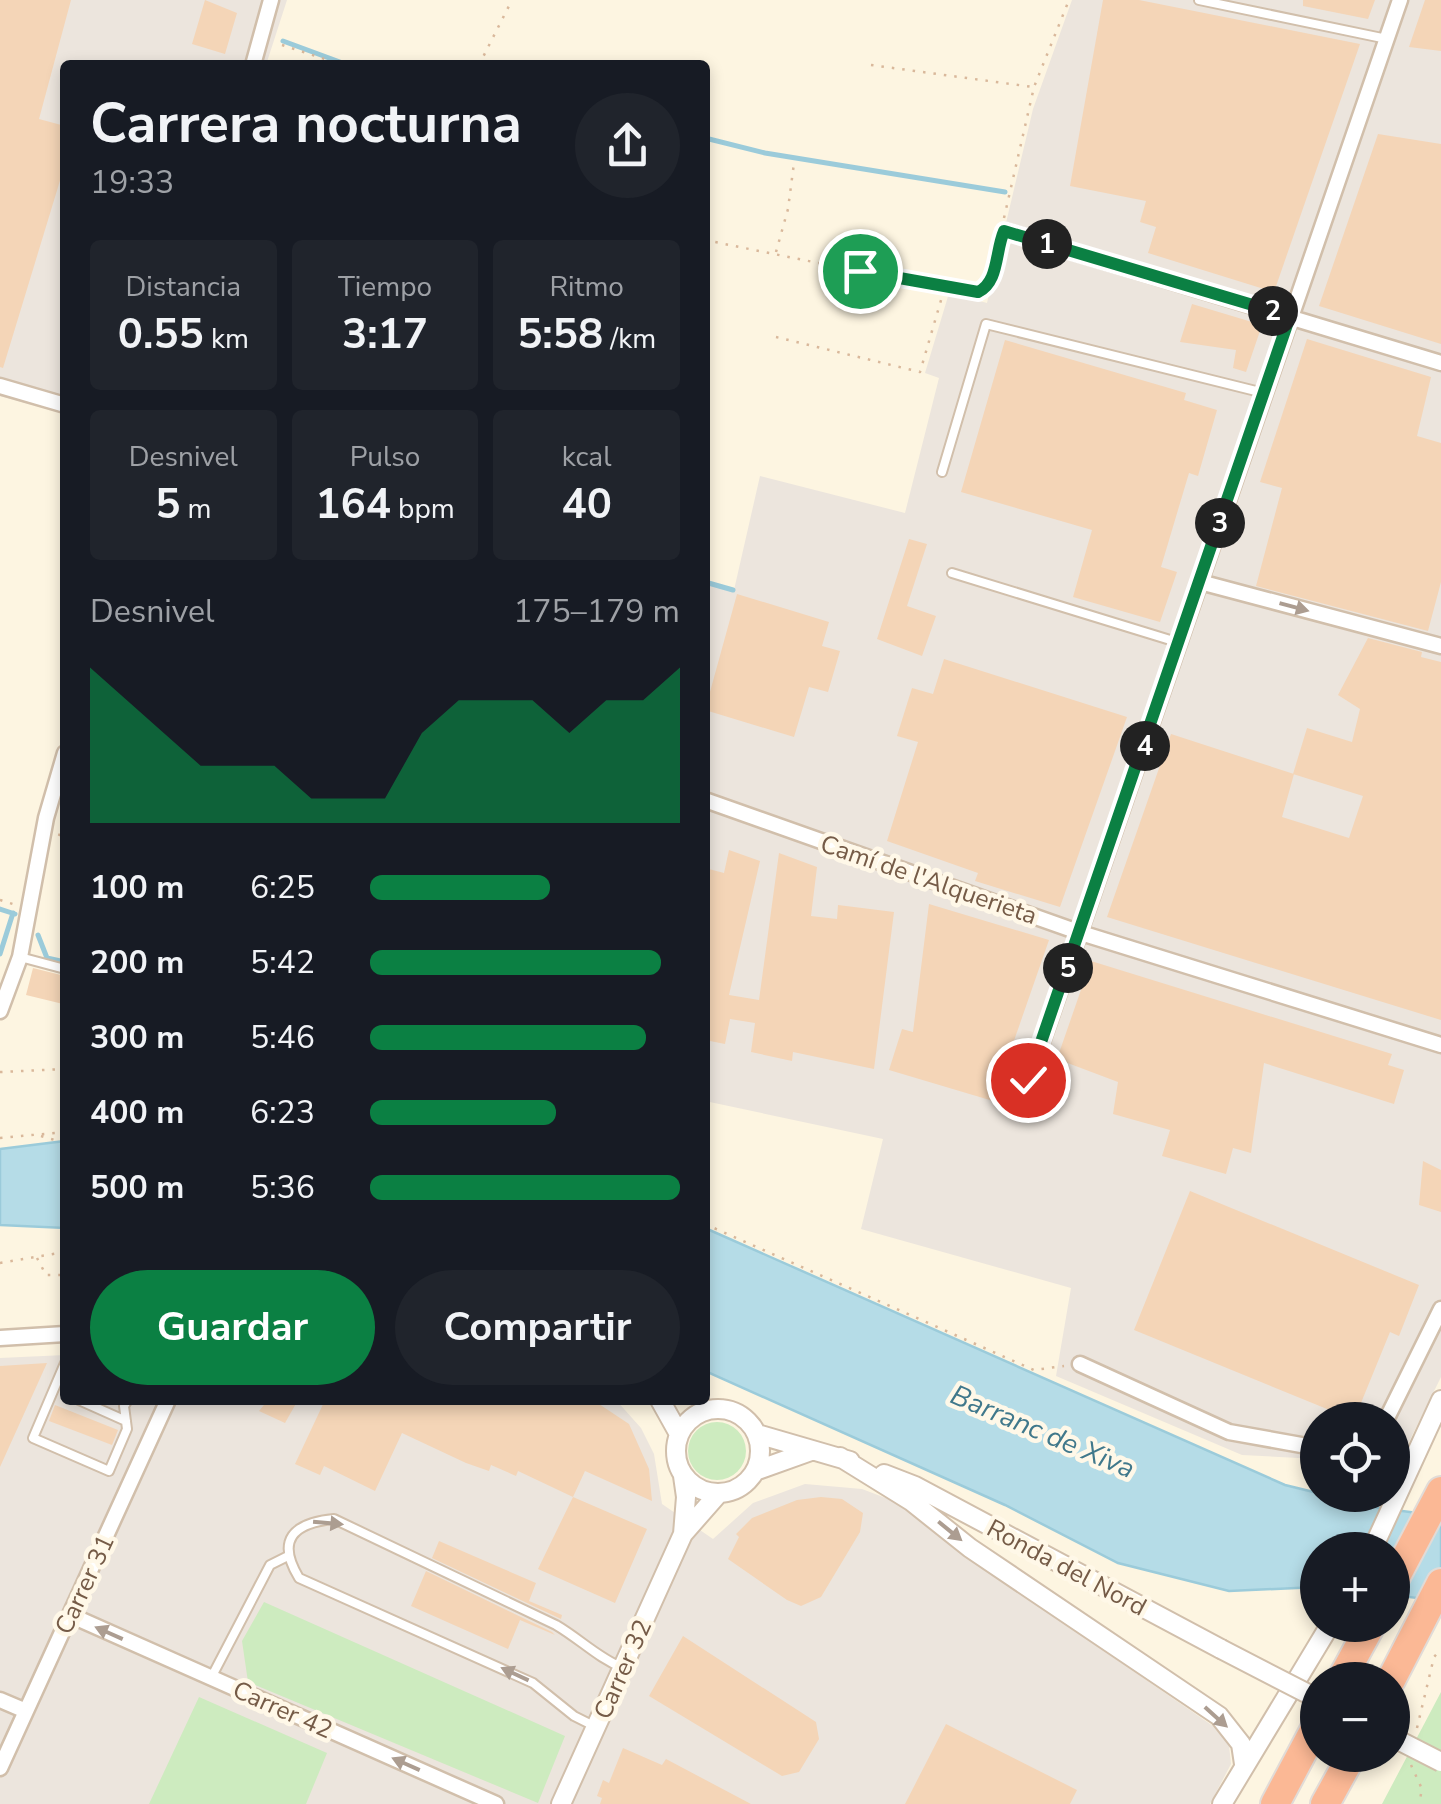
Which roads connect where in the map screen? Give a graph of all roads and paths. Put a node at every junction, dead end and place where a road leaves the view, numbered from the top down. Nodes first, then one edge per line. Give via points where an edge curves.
1 (270, 0) edge
2 (512, 0) edge
3 (1069, 0) edge
4 (1198, 0) edge
5 (1400, 0) edge
6 (1386, 39) junction
7 (282, 45) dead end
8 (254, 60) edge
9 (328, 60) edge
10 (482, 60) edge
11 (871, 65) dead end
12 (1034, 88) junction
13 (794, 163) dead end
14 (1004, 231) junction
15 (710, 241) edge
16 (775, 254) junction
17 (945, 288) junction
18 (1290, 316) junction
19 (776, 337) dead end
20 (1441, 363) edge
21 (0, 386) edge
22 (1264, 393) junction
23 (60, 404) edge
24 (942, 472) dead end
25 (952, 573) dead end
26 (1200, 582) junction
27 (1180, 643) junction
28 (1441, 646) edge
29 (60, 770) edge
30 (710, 802) edge
31 (1081, 932) junction
32 (20, 957) junction
33 (60, 968) edge
34 (0, 1011) edge
35 (1441, 1045) edge
36 (60, 1069) edge
37 (0, 1072) edge
38 (1020, 1106) dead end
39 (60, 1133) edge
40 (40, 1136) junction
41 (0, 1138) edge
42 (60, 1142) edge
43 (710, 1226) edge
44 (60, 1253) edge
45 (37, 1258) junction
46 (0, 1263) edge
47 (60, 1274) edge
48 (1441, 1308) edge
49 (60, 1332) edge
50 (0, 1338) edge
51 (1080, 1364) joint
52 (60, 1377) edge
53 (55, 1390) junction
54 (60, 1392) edge
55 (1441, 1400) edge
56 (1395, 1402) edge
57 (90, 1405) edge
58 (125, 1405) edge
59 (166, 1405) edge
60 (663, 1405) edge
61 (696, 1405) edge
62 (706, 1410) junction
63 (126, 1421) junction
64 (679, 1434) junction
65 (757, 1434) junction
66 (1300, 1445) edge
67 (811, 1452) junction
68 (840, 1458) junction
69 (755, 1471) junction
70 (683, 1476) junction
71 (719, 1493) junction
72 (1437, 1499) edge
73 (1382, 1532) edge
74 (683, 1534) junction
75 (1410, 1550) edge
76 (288, 1556) junction
77 (1436, 1593) edge
78 (70, 1615) junction
79 (1319, 1642) edge
80 (1441, 1649) edge
81 (1400, 1662) edge
82 (623, 1668) junction
83 (211, 1678) junction
84 (1300, 1690) edge
85 (0, 1700) edge
86 (26, 1712) junction
87 (596, 1728) junction
88 (1413, 1743) dead end
89 (1410, 1746) edge
90 (1300, 1754) edge
91 (1410, 1762) edge
92 (1441, 1762) edge
93 (1244, 1764) junction
94 (0, 1768) edge
95 (1343, 1772) edge
96 (1330, 1798) edge
97 (1274, 1800) edge
98 (496, 1804) edge
99 (562, 1804) edge
100 (1222, 1804) edge
101 (1420, 1804) edge

1 - 8 street
2 - 10 path
3 - 12 path
4 - 6 lane
5 - 6 street
6 - 18 street
7 - 9 path
11 - 12 path
12 - 14 path
13 - 16 path
14 - 17 path via 989,285 970,294
14 - 18 street
15 - 16 path
16 - 17 path
17 - 19 path via 920,372
18 - 20 street
18 - 22 street
21 - 23 street
22 - 24 lane via 986,324
22 - 26 street
25 - 27 lane
26 - 27 street
26 -> 28 street
27 - 31 street
29 - 32 street
30 - 31 street, Camí de l'Alquerieta
31 - 35 street, Camí de l'Alquerieta
31 - 38 street
32 - 33 lane
32 - 34 street
36 - 37 path
39 - 40 path
40 - 41 path
40 - 42 path
43 - 51 path via 1034,1370
44 - 45 path
45 - 46 path
45 - 47 path via 46,1275
48 - 56 street
49 - 50 street
51 - 66 street via 1229,1432
52 - 53 lane
53 - 54 lane
53 - 63 lane via 33,1438 109,1471
55 - 73 street
57 - 63 lane
58 - 63 lane
59 - 78 street, Carrer 31
60 - 64 street
61 - 62 street
62 - 64 street
62 - 65 street via 730,1410
64 - 70 street via 675,1456
65 - 67 street, Ronda del Nord
65 - 69 street
67 - 68 street, Ronda del Nord
67 - 69 street
68 - 84 street, Ronda del Nord, bridge via 915,1486
68 -> 93 street via 1219,1716 1241,1744
69 - 71 street
70 - 71 street via 705,1492
70 - 74 street, Carrer 32
71 - 74 street, Carrer 32
72 - 75 highway
74 - 82 street, Carrer 32
76 -> 82 lane via 294,1534 310,1522 334,1520 556,1625
76 - 83 lane via 270,1565
87 -> 76 lane via 533,1683 299,1578
77 - 81 highway
83 -> 78 street, Carrer 42
78 - 86 street, Carrer 31
79 - 93 street
80 - 88 path
82 - 87 street, Carrer 32
98 -> 83 street, Carrer 42
85 - 86 street
86 - 94 street, Carrer 31
87 - 99 street, Carrer 32
89 - 92 street, bridge
90 - 97 highway
91 - 101 path via 1422,1789
93 - 100 street
95 - 96 highway

